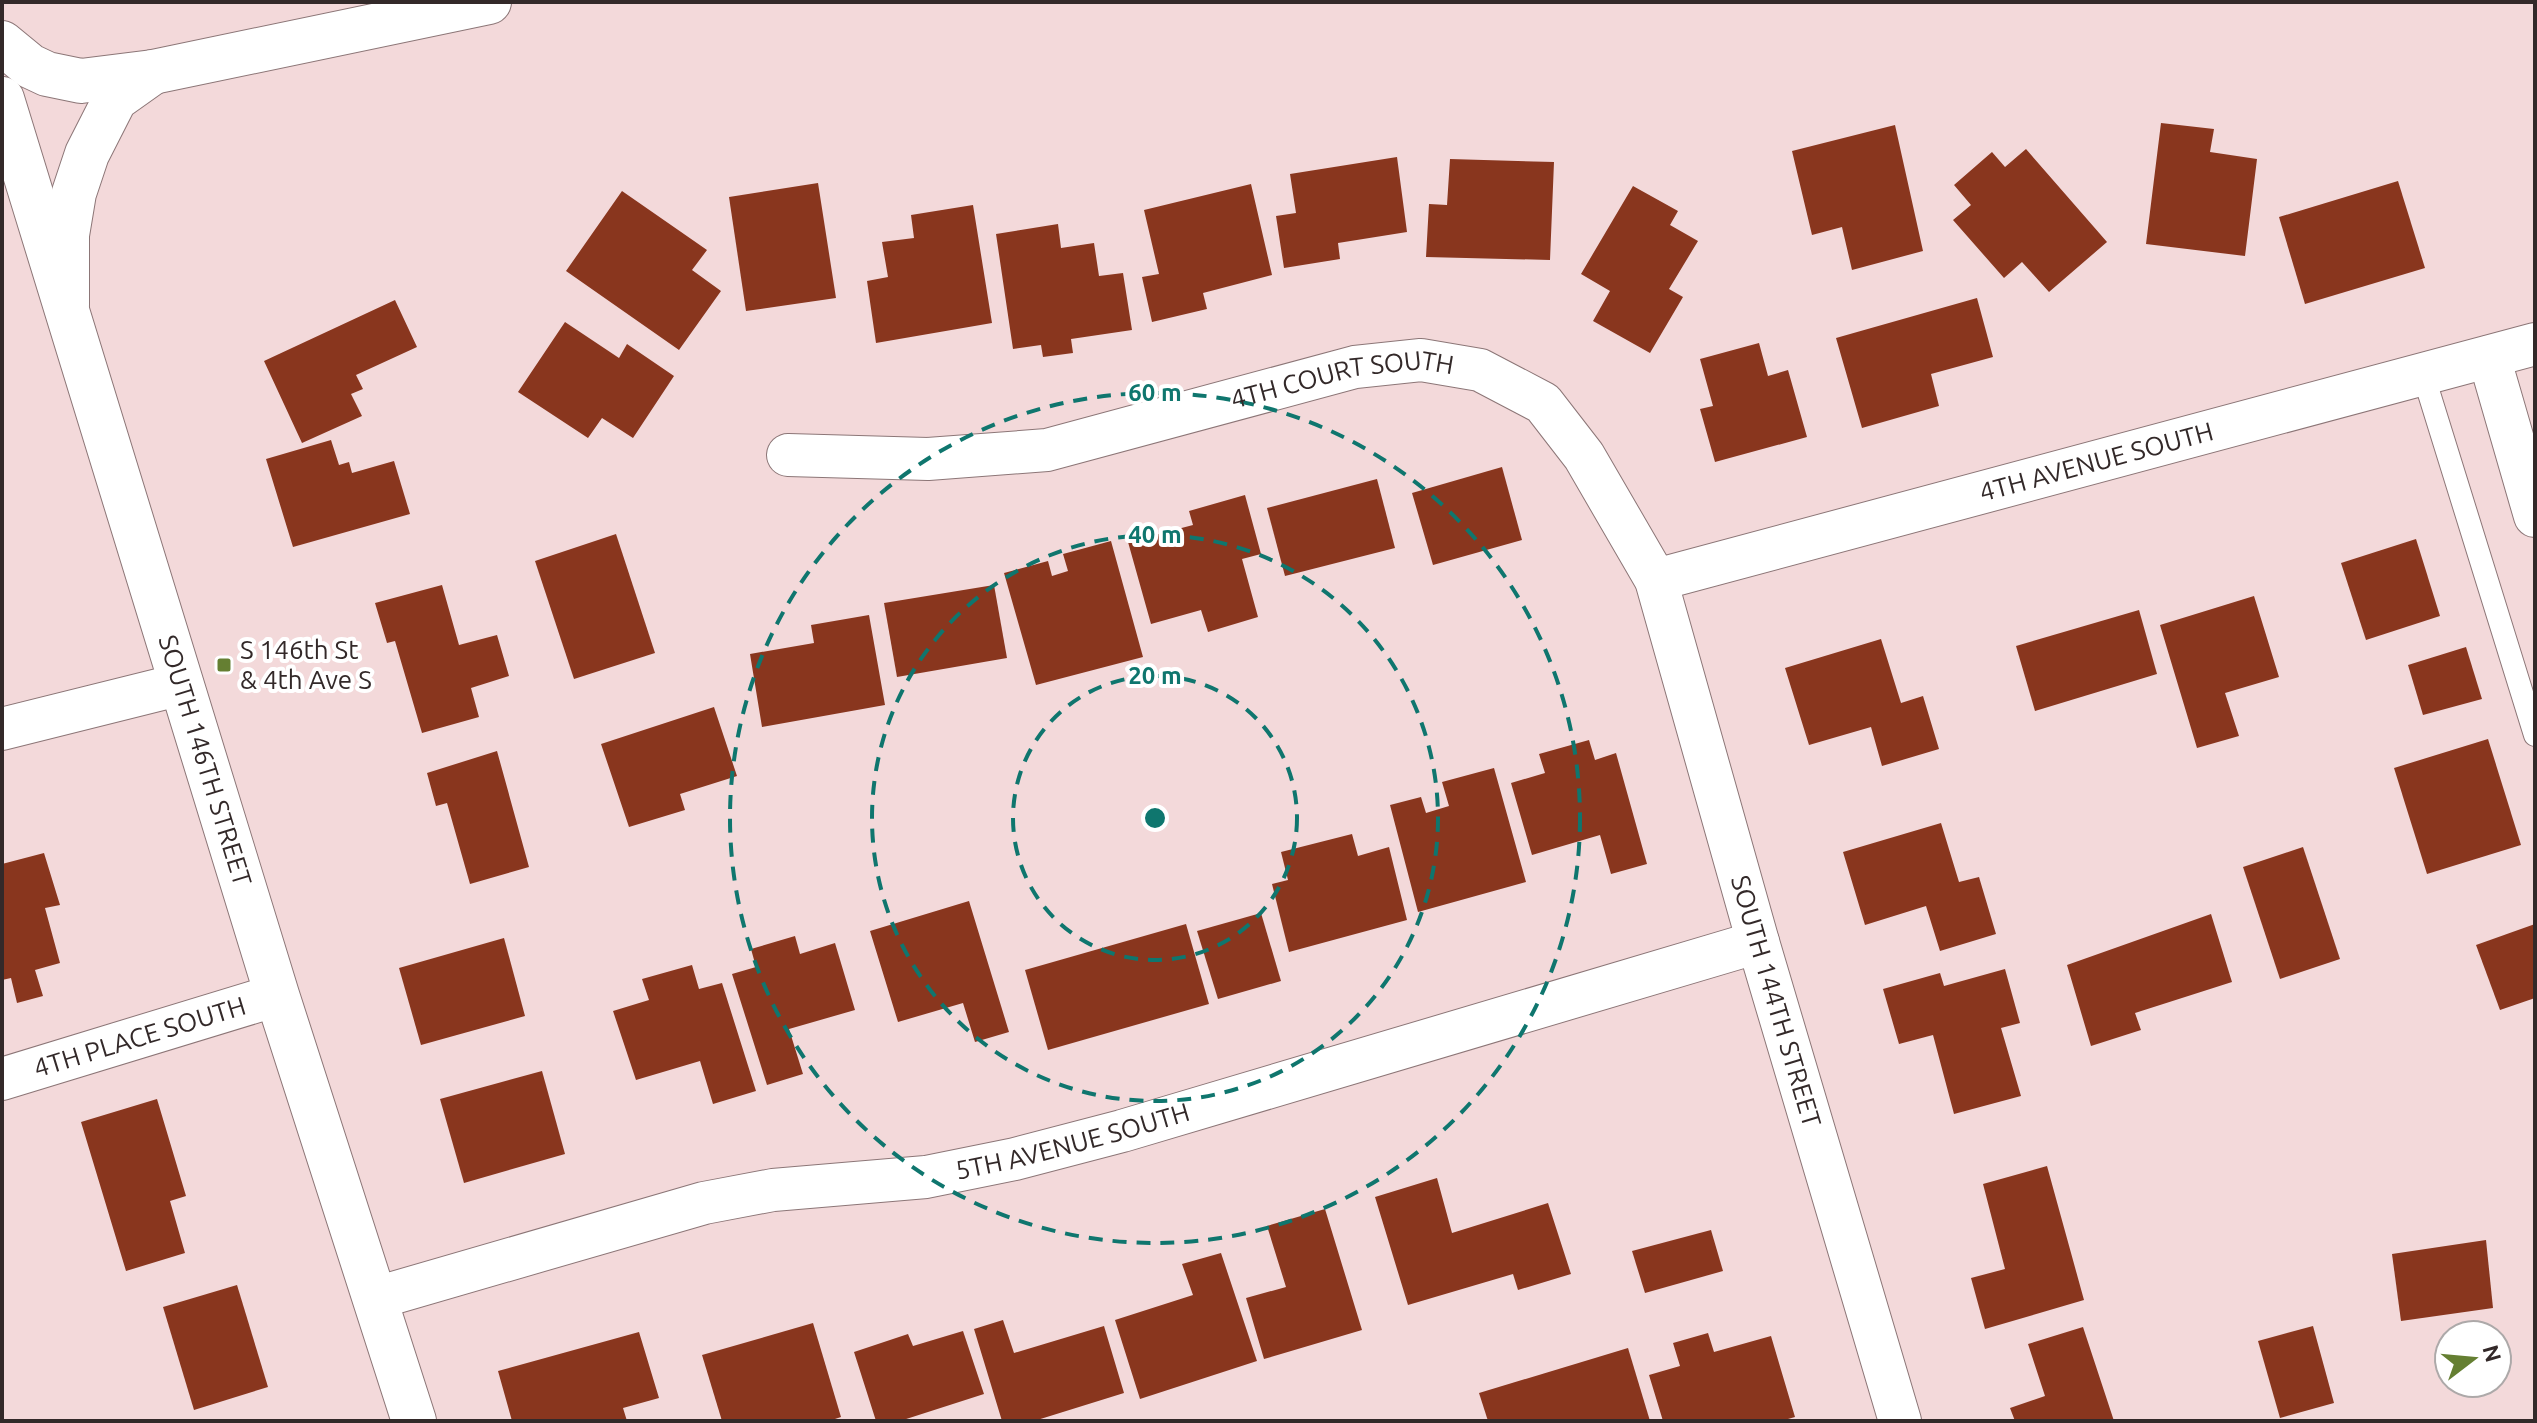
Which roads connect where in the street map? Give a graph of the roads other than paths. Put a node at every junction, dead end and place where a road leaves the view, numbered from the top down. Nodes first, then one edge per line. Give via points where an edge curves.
1 (489, 2) edge
2 (2, 43) edge
3 (153, 72) junction
4 (2, 99) edge
5 (67, 305) junction
6 (2535, 344) edge
7 (2489, 357) junction
8 (2423, 374) junction
9 (788, 455) dead end
10 (2535, 516) edge
11 (1656, 580) junction
12 (182, 684) junction
13 (2, 729) edge
14 (2535, 735) edge
15 (1758, 942) junction
16 (277, 995) junction
17 (2, 1079) edge
18 (376, 1298) junction
19 (414, 1421) edge
20 (1900, 1421) edge

1 - 3 main road
2 - 3 main road via 30,66 81,81
3 - 5 main road via 115,99 87,154 67,235
4 - 5 main road, SOUTH 146TH STREET
5 - 12 main road, SOUTH 146TH STREET
6 - 7 street, 4TH AVENUE SOUTH
7 - 8 street, 4TH AVENUE SOUTH
7 - 10 street
8 - 11 street, 4TH AVENUE SOUTH
8 - 14 lane
9 - 11 street, 4TH COURT SOUTH via 928,459 1047,450 1355,367 1421,360 1480,370 1543,403 1584,456
11 - 15 street, SOUTH 144TH STREET
12 - 13 street
12 - 16 main road, SOUTH 146TH STREET
15 - 18 street, 5TH AVENUE SOUTH via 1015,1159 926,1177 773,1190 704,1203
15 - 20 street, SOUTH 144TH STREET
16 - 17 street, 4TH PLACE SOUTH
16 - 18 main road, SOUTH 146TH STREET
18 - 19 main road, SOUTH 146TH STREET

